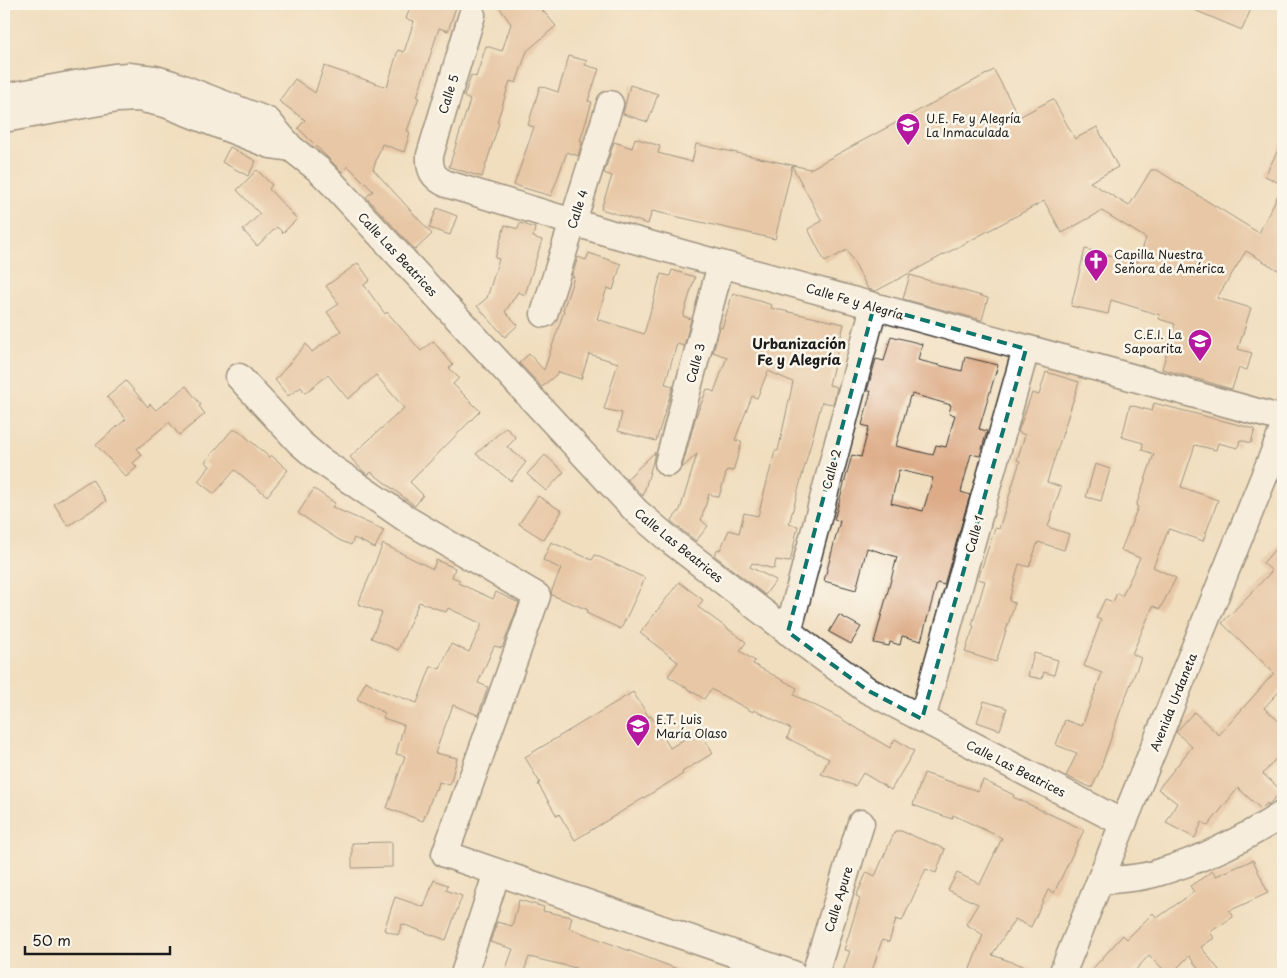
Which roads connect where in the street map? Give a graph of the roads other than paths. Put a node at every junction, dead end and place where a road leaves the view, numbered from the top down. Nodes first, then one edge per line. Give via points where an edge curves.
1 (472, 15) dead end
2 (4, 97) edge
3 (610, 104) dead end
4 (4, 119) edge
5 (292, 148) junction
6 (432, 173) joint
7 (573, 222) junction
8 (721, 264) junction
9 (874, 306) junction
10 (544, 314) dead end
11 (1026, 349) junction
12 (239, 377) dead end
13 (1283, 419) edge
14 (1283, 430) edge
15 (668, 463) dead end
16 (788, 632) junction
17 (922, 719) junction
18 (1283, 814) edge
19 (861, 823) dead end
20 (1123, 824) junction
21 (497, 872) junction
22 (1100, 881) junction
23 (464, 974) edge
24 (792, 974) edge
25 (815, 974) edge
26 (1062, 974) edge

1 - 6 street, Calle 5 via 430,155
2 - 5 street, Calle Las Beatrices via 128,76 148,78 268,121
3 - 7 street, Calle 4
4 - 5 street via 139,98 166,104 270,145
5 - 16 street, Calle Las Beatrices via 334,185 637,512
6 - 7 street, Calle Fe y Alegría via 446,184
7 - 8 street, Calle Fe y Alegría
7 - 10 street, Calle 4
8 - 9 street, Calle Fe y Alegría
8 - 15 street, Calle 3
9 - 11 street, Calle Fe y Alegría
9 - 16 street, Calle 2
11 - 13 street, Calle Fe y Alegría
11 - 17 street, Calle 1
12 - 21 street via 320,460 408,520 537,596 445,854
14 - 20 street, Avenida Urdaneta
16 - 17 street, Calle Las Beatrices via 868,690
17 - 20 street, Calle Las Beatrices
18 - 22 street via 1213,853 1184,864 1156,874
19 - 25 street, Calle Apure
20 - 22 street, Avenida Urdaneta
21 - 23 street
21 - 24 street
22 - 26 street, Avenida Urdaneta

